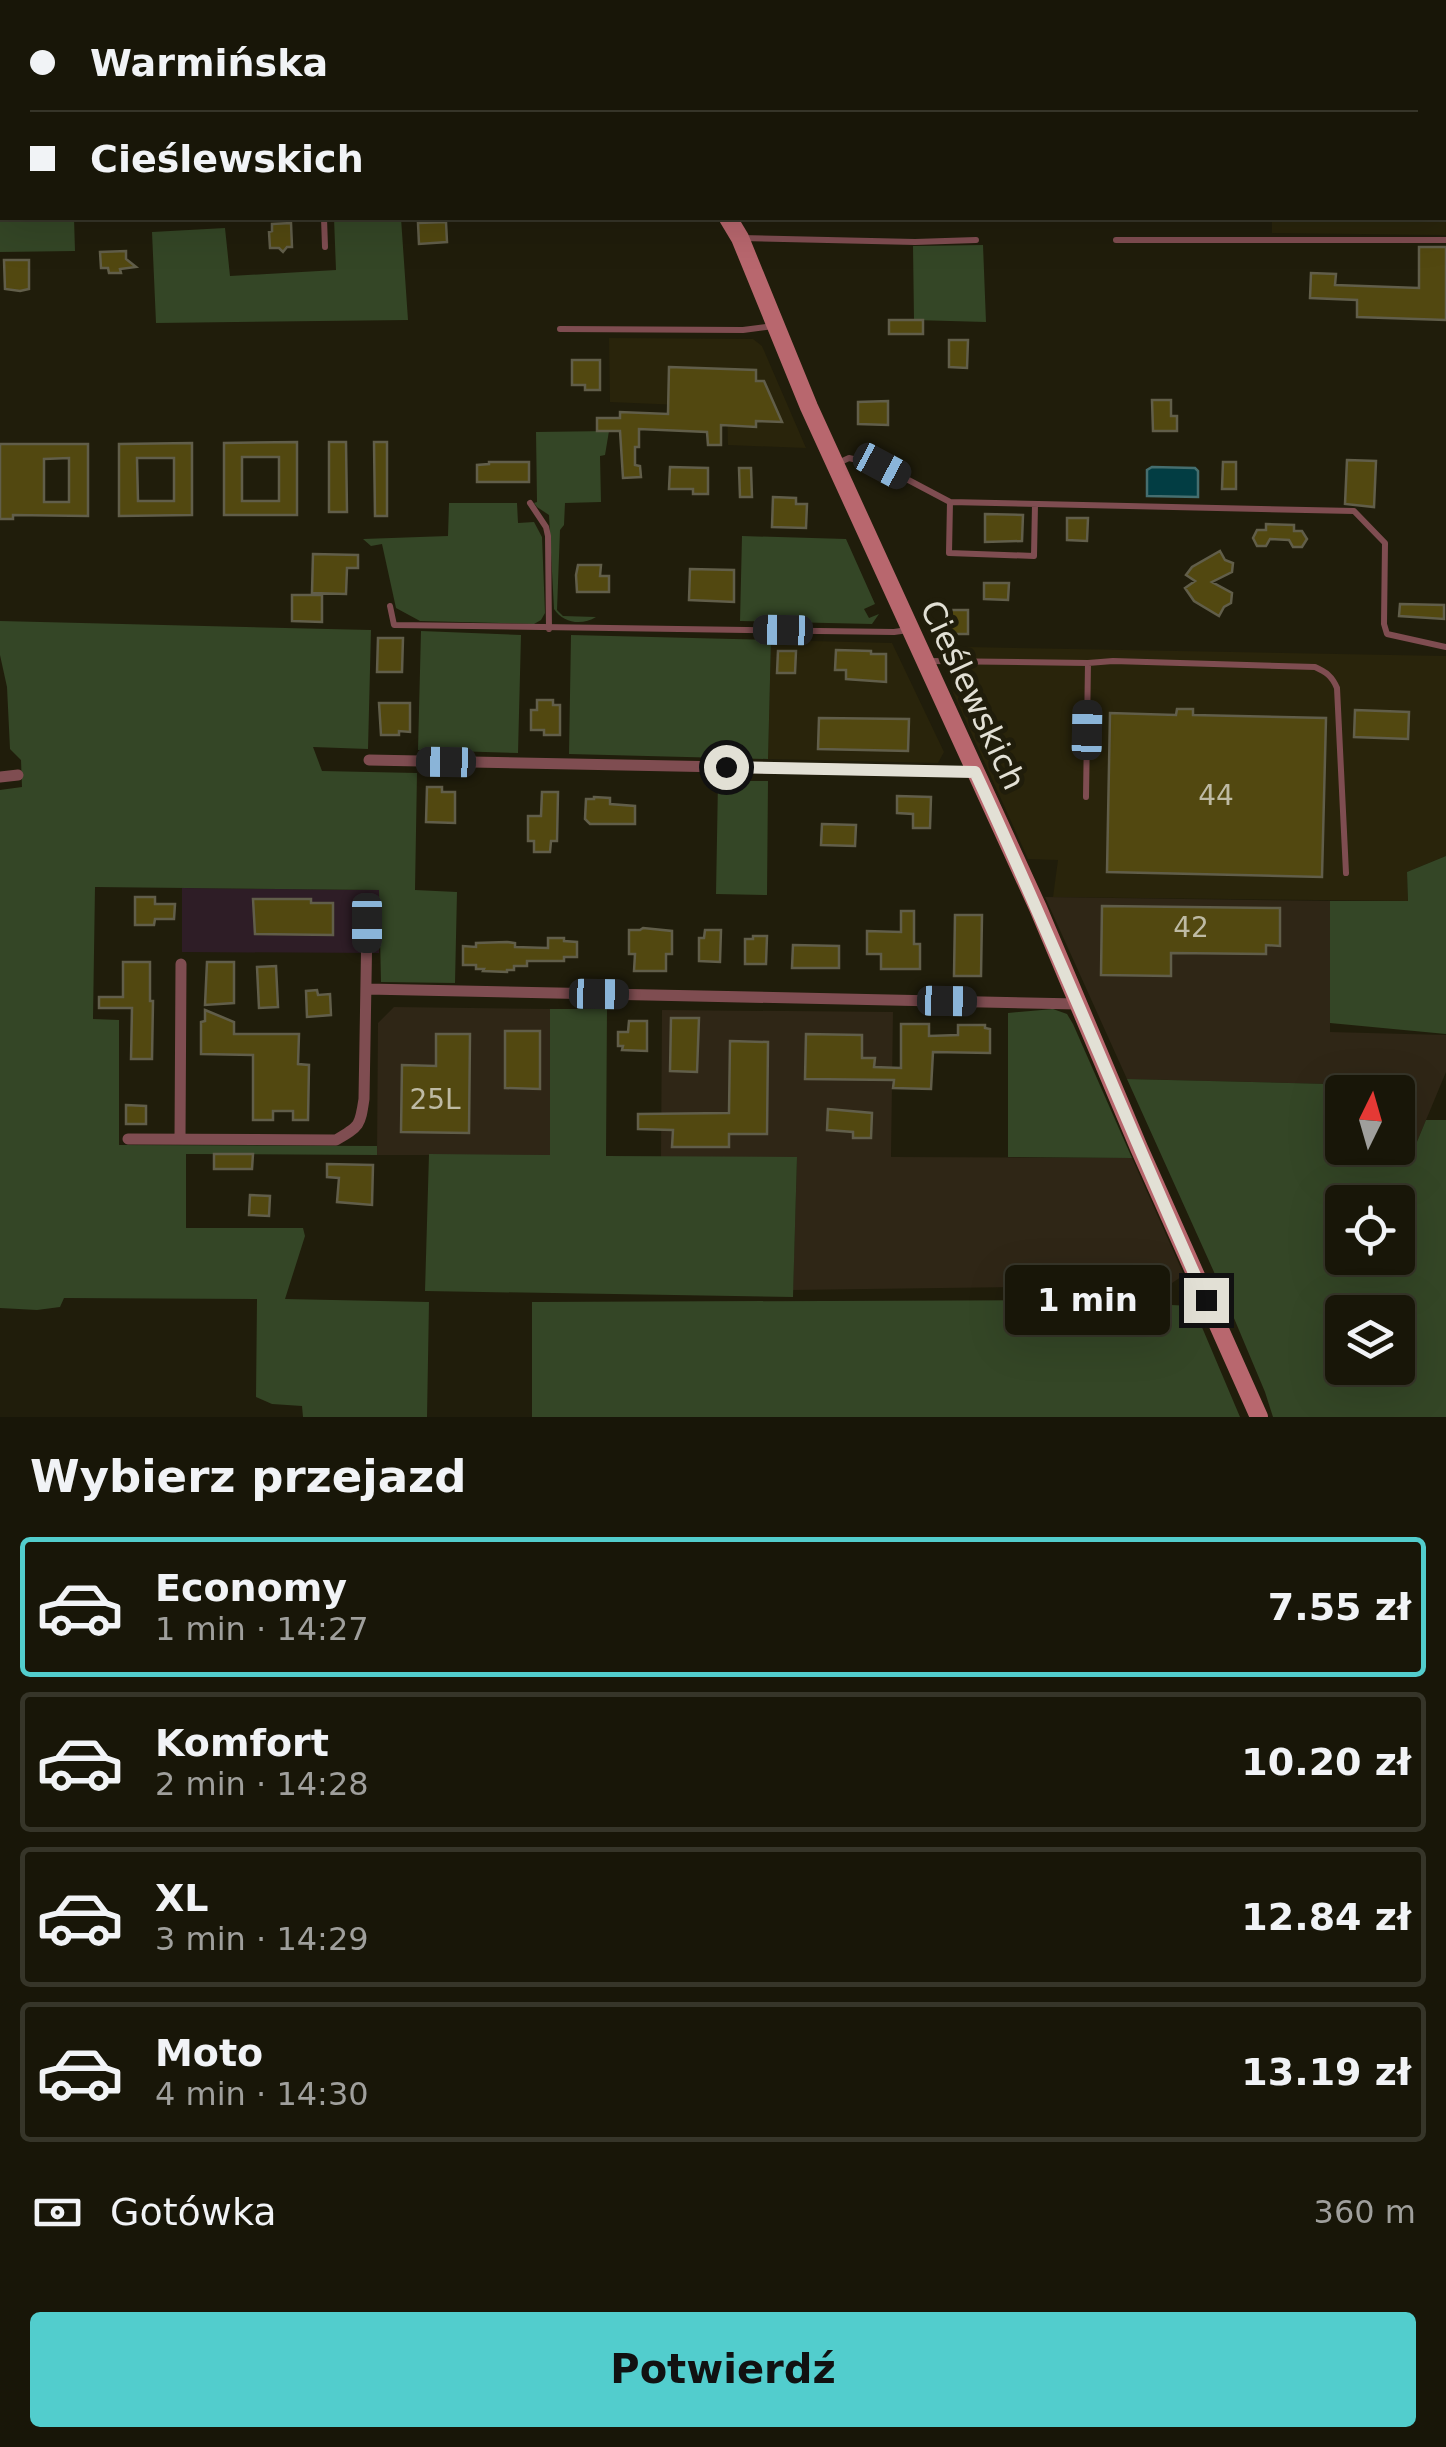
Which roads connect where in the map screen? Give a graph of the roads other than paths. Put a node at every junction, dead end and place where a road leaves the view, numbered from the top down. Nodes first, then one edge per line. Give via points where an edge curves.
1 (324, 220) edge
2 (729, 220) edge
3 (740, 238) junction
4 (976, 240) dead end
5 (1116, 240) dead end
6 (1446, 240) edge
7 (325, 248) dead end
8 (776, 326) junction
9 (560, 329) dead end
10 (835, 464) junction
11 (950, 502) junction
12 (530, 503) dead end
13 (1035, 504) junction
14 (390, 606) dead end
15 (549, 629) junction
16 (910, 630) junction
17 (1446, 647) edge
18 (923, 661) junction
19 (1088, 662) junction
20 (370, 760) dead end
21 (975, 772) junction
22 (18, 775) dead end
23 (0, 777) edge
24 (1086, 797) dead end
25 (1346, 873) dead end
26 (367, 923) dead end
27 (181, 964) dead end
28 (367, 989) junction
29 (1078, 1004) junction
30 (128, 1139) dead end
31 (180, 1139) junction
32 (1259, 1417) edge

1 - 7 lane
2 - 3 street, Cieślewskich
3 - 4 lane
3 - 8 street, Cieślewskich
5 - 6 lane
8 - 9 lane
8 - 10 street, Cieślewskich
10 - 11 lane via 849,458 882,466
10 - 16 street, Cieślewskich
11 - 13 lane
11 - 13 lane via 949,553 1034,556
12 - 15 lane via 548,536
13 - 17 lane via 1354,511 1385,543 1387,634
14 - 15 lane via 394,626
15 - 16 lane
16 - 18 street, Cieślewskich
18 - 19 lane
18 - 21 street, Cieślewskich
19 - 24 lane
19 - 25 lane via 1315,667 1332,677 1338,688
20 - 21 street
21 - 29 street, Cieślewskich
22 - 23 street
26 - 28 street
27 - 31 street
28 - 29 street
28 - 31 street via 364,1099 361,1122 352,1131 336,1140
29 - 32 street, Cieślewskich
30 - 31 street

